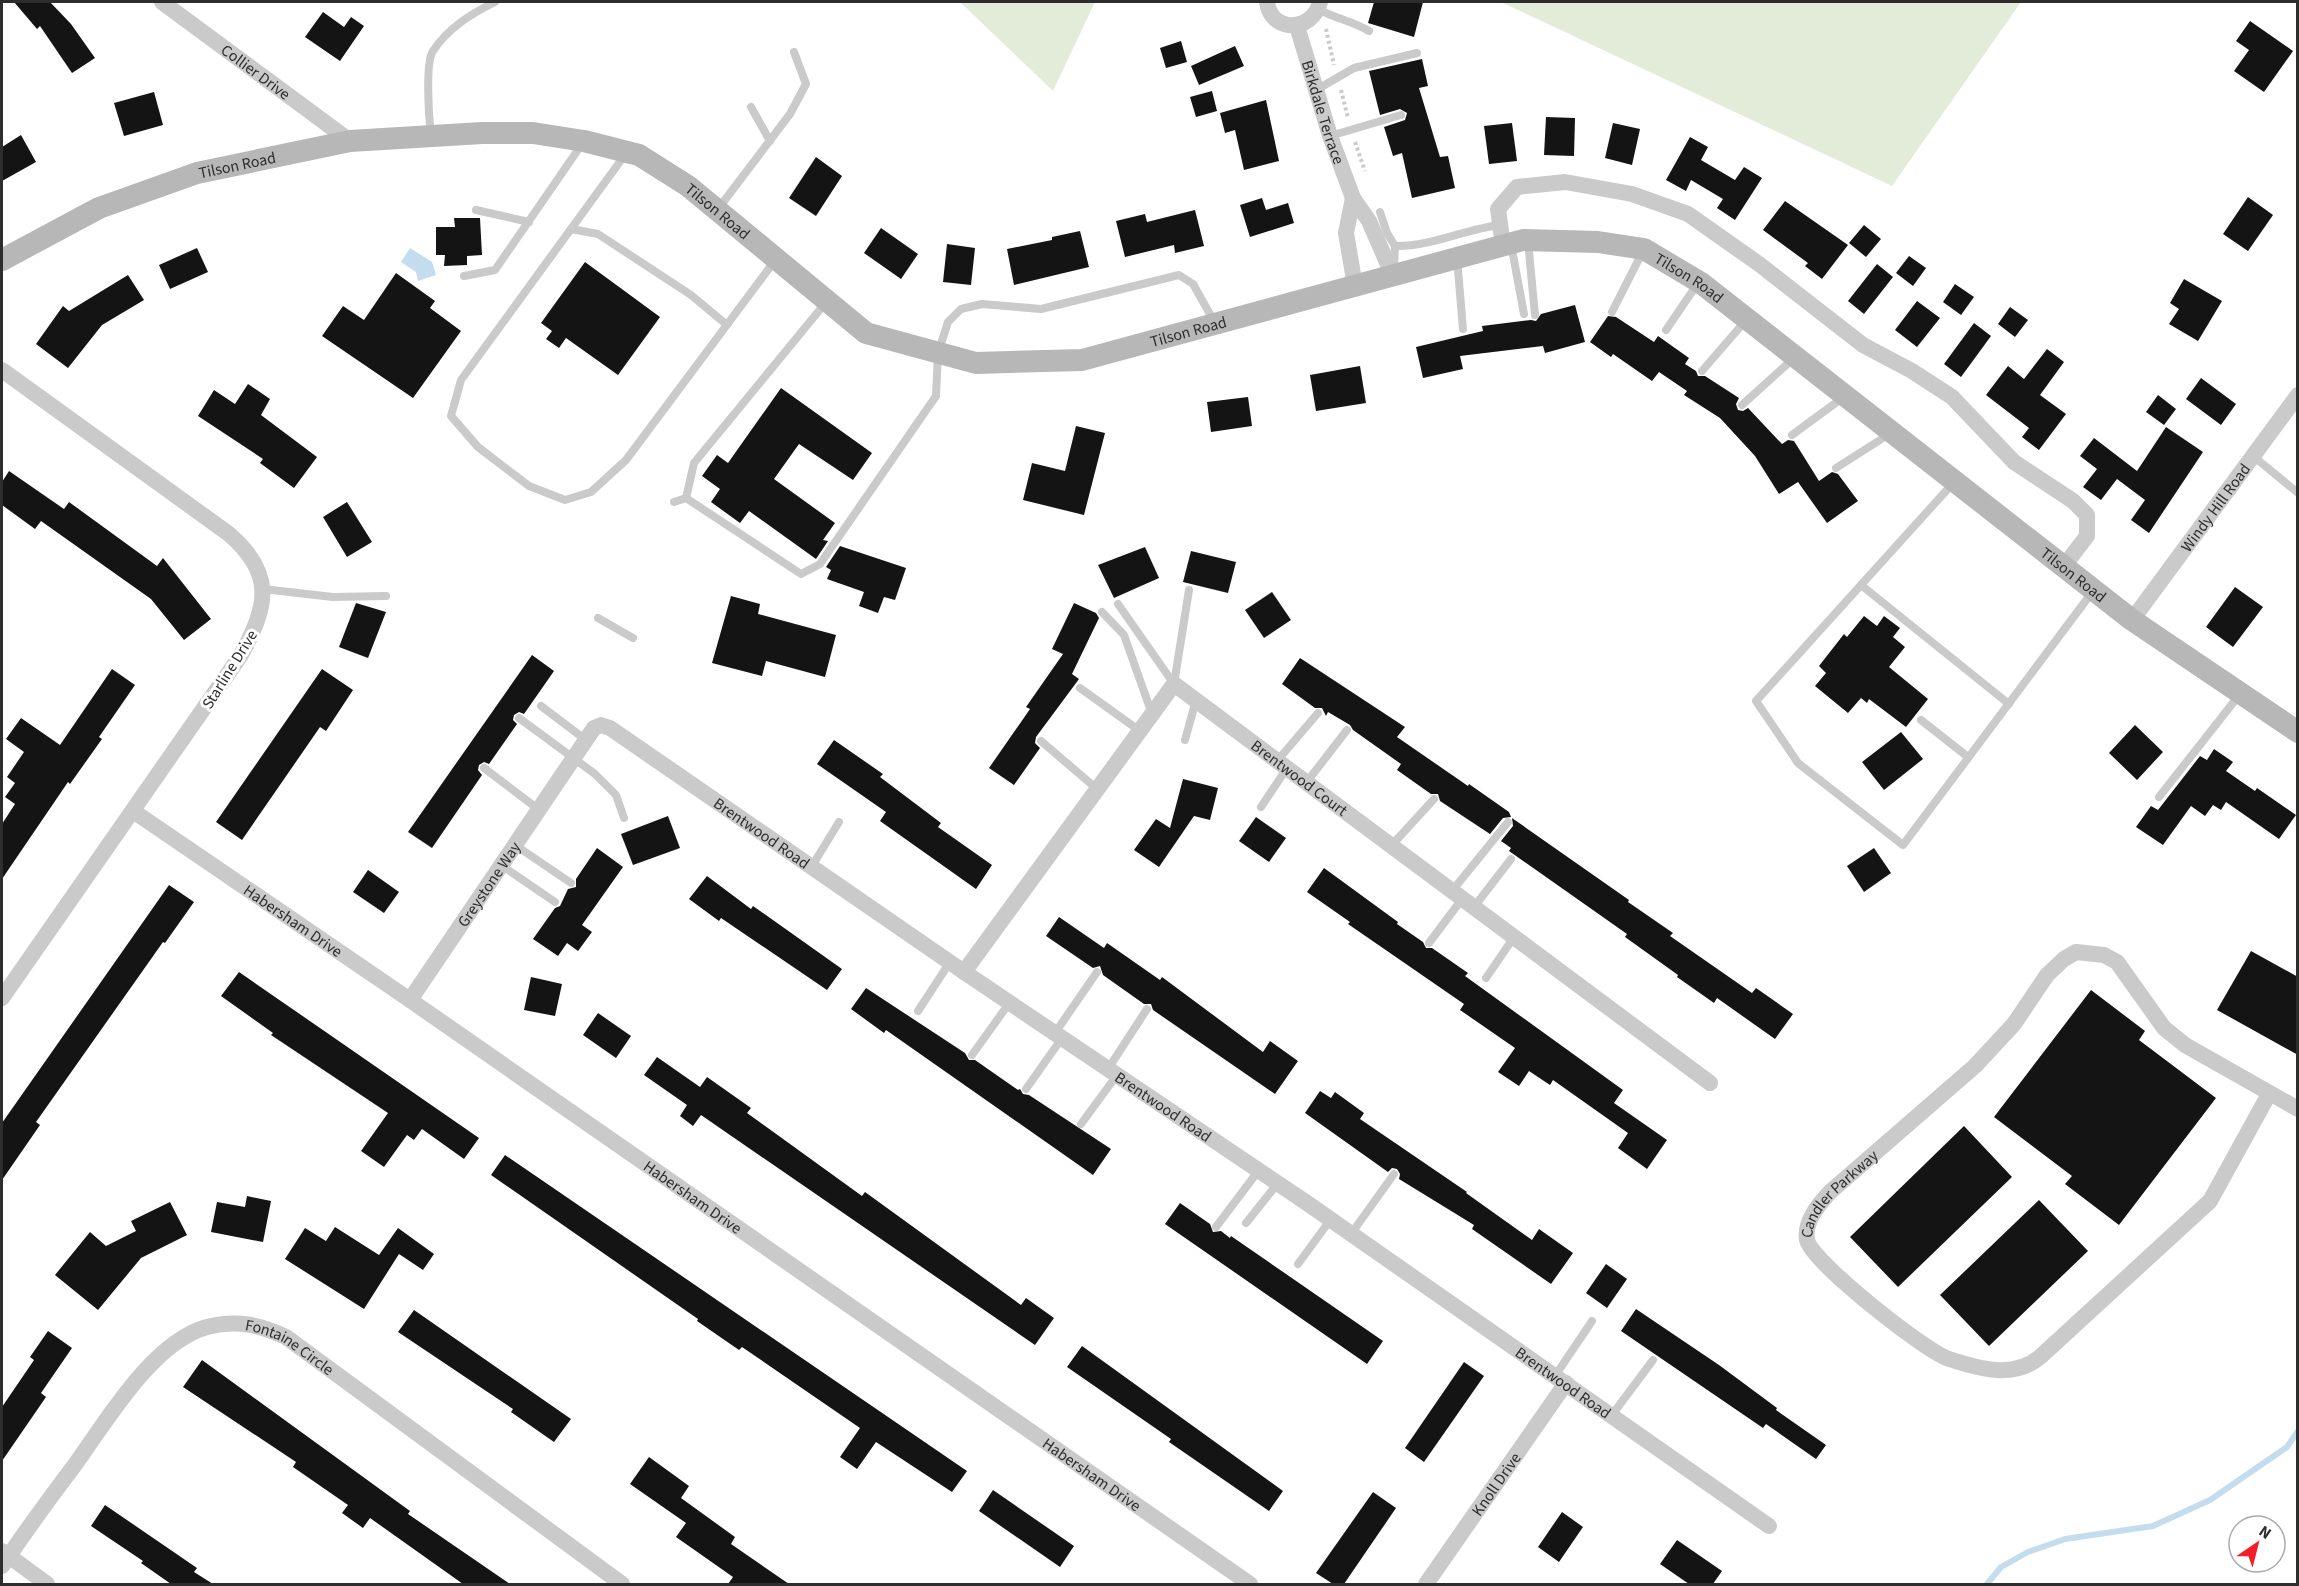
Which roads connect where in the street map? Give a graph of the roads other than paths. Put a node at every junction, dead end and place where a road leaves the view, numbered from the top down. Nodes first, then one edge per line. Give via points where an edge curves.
1 (162, 2) edge
2 (495, 2) edge
3 (1267, 2) edge
4 (1319, 5) edge
5 (1297, 26) junction
6 (1369, 31) dead end
7 (794, 52) dead end
8 (1417, 53) dead end
9 (1316, 90) junction
10 (751, 107) dead end
11 (1401, 115) dead end
12 (431, 136) junction
13 (1330, 136) junction
14 (350, 141) junction
15 (584, 141) junction
16 (770, 141) junction
17 (627, 152) junction
18 (1353, 198) junction
19 (476, 210) dead end
20 (717, 210) junction
21 (1380, 212) dead end
22 (529, 222) junction
23 (571, 229) junction
24 (1510, 239) junction
25 (1395, 246) junction
26 (1644, 249) junction
27 (1457, 258) junction
28 (776, 259) junction
29 (2, 260) edge
30 (464, 276) dead end
31 (1393, 276) junction
32 (1699, 282) junction
33 (1355, 286) junction
34 (827, 301) junction
35 (1612, 312) dead end
36 (1524, 314) dead end
37 (1535, 315) dead end
38 (1748, 319) junction
39 (1215, 324) junction
40 (727, 325) junction
41 (1463, 329) dead end
42 (1666, 330) dead end
43 (938, 353) junction
44 (1796, 356) junction
45 (2, 370) edge
46 (1702, 371) dead end
47 (1846, 396) junction
48 (2295, 402) edge
49 (1742, 405) dead end
50 (1892, 432) junction
51 (1792, 435) dead end
52 (2253, 456) junction
53 (1836, 468) dead end
54 (1955, 481) junction
55 (2298, 493) edge
56 (686, 498) junction
57 (674, 502) dead end
58 (2064, 567) junction
59 (1860, 585) junction
60 (263, 589) junction
61 (1189, 590) dead end
62 (2094, 590) junction
63 (386, 596) dead end
64 (1118, 603) dead end
65 (1102, 612) dead end
66 (598, 618) dead end
67 (2132, 620) junction
68 (633, 638) dead end
69 (1174, 684) junction
70 (1080, 688) dead end
71 (2240, 693) junction
72 (1196, 700) junction
73 (2008, 704) junction
74 (541, 706) dead end
75 (1318, 713) dead end
76 (1152, 715) junction
77 (519, 718) dead end
78 (1921, 720) dead end
79 (1347, 730) dead end
80 (1140, 731) junction
81 (2298, 732) edge
82 (586, 740) junction
83 (1185, 740) dead end
84 (1041, 741) dead end
85 (1968, 757) junction
86 (570, 763) junction
87 (1282, 765) junction
88 (484, 768) dead end
89 (1306, 783) junction
90 (1097, 789) junction
91 (2159, 797) dead end
92 (1434, 799) dead end
93 (1261, 807) dead end
94 (538, 809) junction
95 (133, 811) junction
96 (624, 818) dead end
97 (839, 822) dead end
98 (1508, 822) dead end
99 (515, 844) junction
100 (1391, 846) junction
101 (1511, 859) dead end
102 (501, 865) junction
103 (812, 866) junction
104 (571, 883) dead end
105 (1463, 899) junction
106 (555, 902) dead end
107 (1514, 937) junction
108 (1429, 943) dead end
109 (950, 962) junction
110 (964, 972) junction
111 (1097, 972) dead end
112 (1486, 978) dead end
113 (2, 998) edge
114 (410, 1000) junction
115 (1010, 1002) junction
116 (1147, 1009) dead end
117 (918, 1011) dead end
118 (1058, 1035) junction
119 (972, 1055) dead end
120 (1113, 1072) junction
121 (1710, 1083) dead end
122 (1026, 1089) dead end
123 (2269, 1094) junction
124 (2298, 1109) edge
125 (1081, 1124) dead end
126 (1259, 1170) junction
127 (1394, 1174) dead end
128 (1278, 1183) junction
129 (1331, 1219) junction
130 (1246, 1224) dead end
131 (1216, 1227) dead end
132 (1351, 1234) junction
133 (1298, 1264) dead end
134 (1592, 1321) dead end
135 (1653, 1360) dead end
136 (1561, 1380) junction
137 (1612, 1415) junction
138 (1769, 1526) dead end
139 (4, 1558) edge
140 (47, 1584) edge
141 (622, 1584) edge
142 (1251, 1584) edge
143 (1426, 1584) edge

1 - 14 street, Collier Drive
2 - 12 lane via 462,20 431,52
3 - 5 street via 1268,10 1280,23
4 - 5 street via 1313,18
4 - 6 lane via 1334,17 1348,19
5 - 9 street, Birkdale Terrace
7 - 16 lane via 807,84
8 - 9 lane via 1354,68
9 - 13 street, Birkdale Terrace
10 - 16 lane
11 - 13 lane
12 - 14 street, Tilson Road
12 - 15 street, Tilson Road via 533,133
13 - 18 street, Birkdale Terrace
14 - 29 street, Tilson Road via 197,173 99,208
15 - 17 street, Tilson Road
15 - 22 lane
16 - 20 lane
17 - 20 street, Tilson Road via 639,155 688,186
17 - 23 lane
18 - 31 street, Birkdale Terrace via 1369,221
18 - 33 street via 1346,233
19 - 22 lane
20 - 28 street, Tilson Road
21 - 25 lane
22 - 30 lane via 495,270
23 - 40 lane via 598,234 691,295
23 - 40 lane via 461,380 451,416 478,447 529,486 565,500 591,492 626,460
24 - 25 lane via 1478,228 1410,247
24 - 26 street, Tilson Road via 1598,242
24 - 27 street, Tilson Road
24 - 36 lane
24 - 37 lane
24 - 58 street via 1498,209 1517,187 1565,182 1632,194 1688,214 1760,264 1863,345 1952,397 2014,462 2073,501 2087,515 2086,536
25 - 31 lane
26 - 32 street, Tilson Road
26 - 35 lane
27 - 31 street, Tilson Road
27 - 41 lane
28 - 34 street, Tilson Road
28 - 40 lane
31 - 33 street, Tilson Road
32 - 38 street, Tilson Road
32 - 42 lane
33 - 39 street, Tilson Road
34 - 43 street, Tilson Road via 866,333
34 - 56 lane via 694,463
38 - 44 street, Tilson Road
38 - 46 lane
39 - 43 street, Tilson Road via 1082,360 975,363
39 - 43 lane via 1193,284 1179,275 1041,309 982,304 962,309 948,322
43 - 56 lane via 936,396 820,564 801,574
44 - 47 street, Tilson Road
44 - 49 lane
45 - 60 street, Starline Drive via 229,534 254,558
47 - 50 street, Tilson Road
47 - 51 lane
48 - 52 street, Windy Hill Road
50 - 53 lane
50 - 54 street, Tilson Road
52 - 55 lane
52 - 67 street, Windy Hill Road
54 - 58 street, Tilson Road
54 - 59 lane
56 - 57 lane
58 - 62 street, Tilson Road
59 - 73 lane
59 - 85 lane via 1756,701 1798,763 1903,845
60 - 63 lane via 333,597
60 - 95 street, Starline Drive via 255,628 241,655
61 - 69 lane
62 - 67 street, Tilson Road
62 - 73 lane
64 - 69 lane
65 - 76 lane via 1124,635
66 - 68 lane
67 - 71 street, Tilson Road
69 - 72 street, Brentwood Court
69 - 76 street
70 - 80 lane
71 - 81 street, Tilson Road
71 - 91 lane
72 - 83 lane
72 - 87 street, Brentwood Court
73 - 85 lane
74 - 82 lane
75 - 87 lane
76 - 80 street
77 - 86 lane
78 - 85 lane
79 - 89 lane
80 - 90 street
82 - 86 street, Brentwood Road
82 - 103 street, Brentwood Road via 601,725 621,733
84 - 90 lane
86 - 94 street, Greystone Way
86 - 96 lane via 595,774 616,795
87 - 89 street, Brentwood Court
87 - 93 lane
88 - 94 lane
89 - 100 street, Brentwood Court
90 - 110 street
92 - 100 lane
94 - 99 street, Greystone Way
95 - 113 street, Starline Drive
95 - 114 street, Habersham Drive
97 - 103 lane
98 - 105 lane
99 - 102 street, Greystone Way
99 - 104 lane
100 - 105 street, Brentwood Court
101 - 105 lane
102 - 106 lane
102 - 114 street, Greystone Way
103 - 109 street, Brentwood Road
105 - 107 street, Brentwood Court
105 - 108 lane
107 - 112 lane
107 - 121 street, Brentwood Court
109 - 110 street, Brentwood Road
109 - 117 lane
110 - 115 street, Brentwood Road
111 - 118 lane
114 - 142 street, Habersham Drive
115 - 118 street, Brentwood Road
115 - 119 lane
116 - 120 lane
118 - 120 street, Brentwood Road
118 - 122 lane
120 - 125 lane
120 - 126 street, Brentwood Road
123 - 123 street, Candler Parkway via 2210,1201 2040,1358 2020,1369 2008,1372 1947,1359 1866,1302 1811,1251 1807,1238 1816,1207 1975,1066 2014,1024 2047,975 2076,952 2104,955 2117,962 2164,1028 2185,1045
123 - 124 street, Candler Parkway
126 - 128 street, Brentwood Road
126 - 131 lane
127 - 132 lane
128 - 129 street, Brentwood Road
128 - 130 lane
129 - 132 street, Brentwood Road
129 - 133 lane
132 - 136 street, Brentwood Road
134 - 136 lane
135 - 137 lane
136 - 137 street, Brentwood Road
136 - 143 street, Knoll Drive
137 - 138 street, Brentwood Road
139 - 140 street
139 - 141 street, Fontaine Circle via 119,1403 156,1360 177,1342 206,1327 237,1322 261,1326 286,1337

